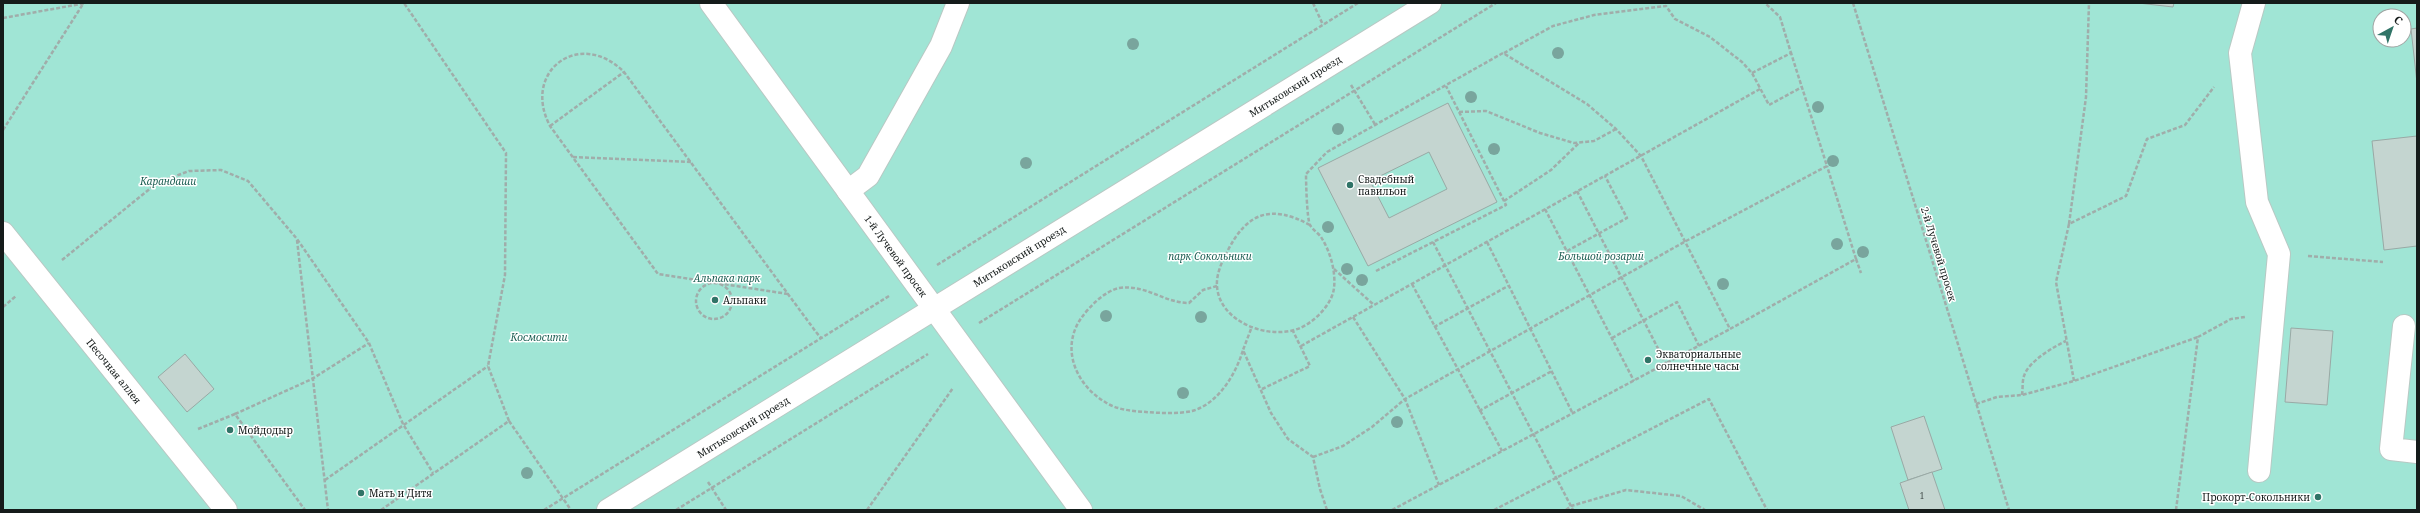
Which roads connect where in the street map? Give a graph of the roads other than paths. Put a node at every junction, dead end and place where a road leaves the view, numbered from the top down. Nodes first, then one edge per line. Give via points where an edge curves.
1 (711, 3) edge
2 (958, 3) edge
3 (1430, 3) edge
4 (2254, 3) edge
5 (848, 191) junction
6 (3, 233) edge
7 (934, 309) junction
8 (2404, 326) dead end
9 (2417, 452) edge
10 (2259, 471) dead end
11 (226, 510) edge
12 (608, 510) edge
13 (1081, 510) edge

1 - 5 street, 1-й Лучевой просек
2 - 5 street via 941,46 868,176
3 - 7 street, Митьковский проезд
4 - 10 street via 2240,53 2257,202 2279,254
5 - 7 street, 1-й Лучевой просек
6 - 11 street, Песочная аллея
7 - 12 street, Митьковский проезд
7 - 13 street, 1-й Лучевой просек
8 - 9 street via 2390,449

